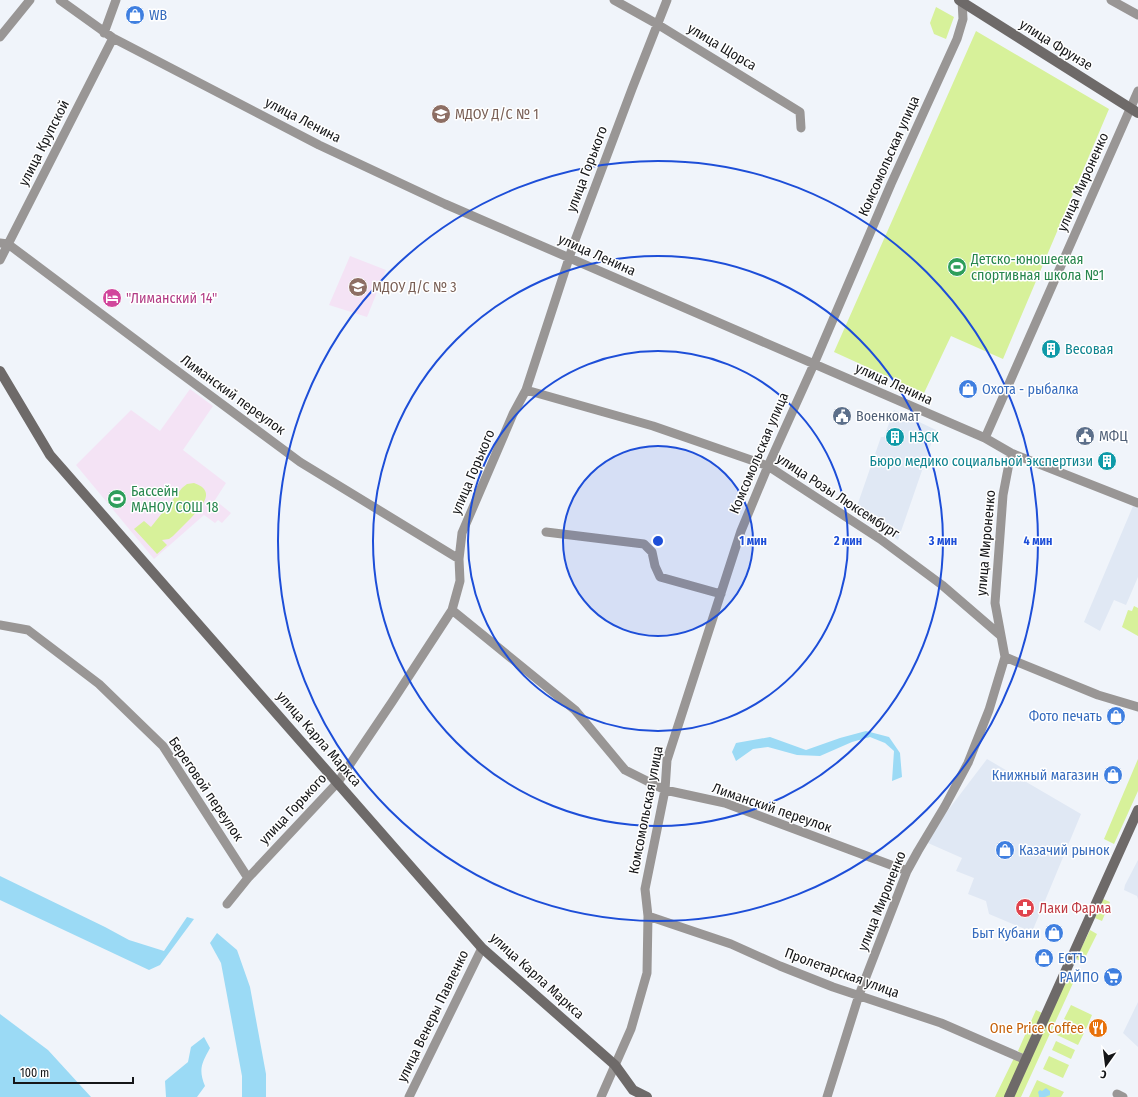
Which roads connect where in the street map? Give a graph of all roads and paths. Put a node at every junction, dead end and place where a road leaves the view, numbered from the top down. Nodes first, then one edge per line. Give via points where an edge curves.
1 (30, 0) edge
2 (60, 0) edge
3 (116, 0) edge
4 (614, 0) edge
5 (667, 0) edge
6 (961, 0) edge
7 (1111, 0) edge
8 (1138, 14) edge
9 (657, 24) junction
10 (108, 36) junction
11 (0, 37) edge
12 (1138, 91) edge
13 (1134, 111) edge
14 (802, 128) dead end
15 (4, 244) edge
16 (570, 258) junction
17 (0, 260) edge
18 (814, 364) junction
19 (0, 371) edge
20 (526, 390) junction
21 (985, 438) junction
22 (1011, 454) junction
23 (768, 466) junction
24 (1138, 503) edge
25 (546, 532) dead end
26 (459, 559) junction
27 (720, 594) junction
28 (452, 610) junction
29 (0, 625) edge
30 (1000, 635) junction
31 (1005, 657) junction
32 (1138, 707) edge
33 (338, 782) junction
34 (665, 790) junction
35 (1138, 810) edge
36 (907, 871) junction
37 (248, 878) junction
38 (227, 904) dead end
39 (648, 916) junction
40 (482, 948) junction
41 (859, 995) junction
42 (1026, 1060) junction
43 (615, 1065) junction
44 (409, 1097) edge
45 (600, 1097) edge
46 (647, 1097) edge
47 (827, 1097) edge
48 (1009, 1097) edge

1 - 11 street
2 - 10 street, улица Ленина
3 - 10 street, улица Крупской
4 - 9 street, улица Щорса
5 - 9 street, улица Горького
6 - 13 main road, улица Фрунзе
6 - 18 street, Комсомольская улица via 963,19 957,39 891,184
7 - 8 street
9 - 14 street, улица Щорса via 800,112
9 - 16 street, улица Горького
10 - 15 street, улица Крупской
10 - 16 street, улица Ленина via 319,145 445,204
12 - 13 street, улица Мироненко
13 - 21 street, улица Мироненко
15 - 17 street, улица Крупской
15 - 26 street, Лиманский переулок via 300,462
16 - 18 street, улица Ленина
16 - 20 street, улица Горького
18 - 21 street, улица Ленина
18 - 23 street, Комсомольская улица
19 - 33 main road, улица Карла Маркса via 50,455
20 - 23 street, улица Розы Люксембург via 653,426
20 - 26 street, улица Горького via 462,533
21 - 22 street, улица Ленина
22 - 24 street, улица Ленина
22 - 30 street, улица Мироненко via 1003,495 995,603
23 - 27 street, Комсомольская улица via 741,531
23 - 30 street, улица Розы Люксембург via 880,539 942,585
25 - 27 street via 644,544 652,552 660,577
26 - 28 street, улица Горького via 460,581
27 - 34 street, Комсомольская улица via 667,760
28 - 33 street, улица Горького
28 - 34 street, Лиманский переулок via 575,710 625,770
29 - 37 street, Береговой переулок via 28,630 99,684 163,746
30 - 31 street
31 - 32 street via 1098,695
31 - 36 street, улица Мироненко via 989,710 968,763
33 - 37 street, улица Горького
33 - 40 main road, улица Карла Маркса
34 - 36 street, Лиманский переулок via 725,803
34 - 39 street, Комсомольская улица via 646,889
35 - 42 main road
36 - 41 street, улица Мироненко
37 - 38 street, улица Горького
39 - 41 street, Пролетарская улица via 731,944 806,977
39 - 43 street, Комсомольская улица via 647,973 631,1029
40 - 43 main road, улица Карла Маркса
40 - 44 street, улица Венеры Павленко
41 - 42 street, Пролетарская улица via 941,1023
41 - 47 street, улица Мироненко
42 - 48 main road
43 - 45 street, Комсомольская улица
43 - 46 main road, улица Карла Маркса via 632,1090

